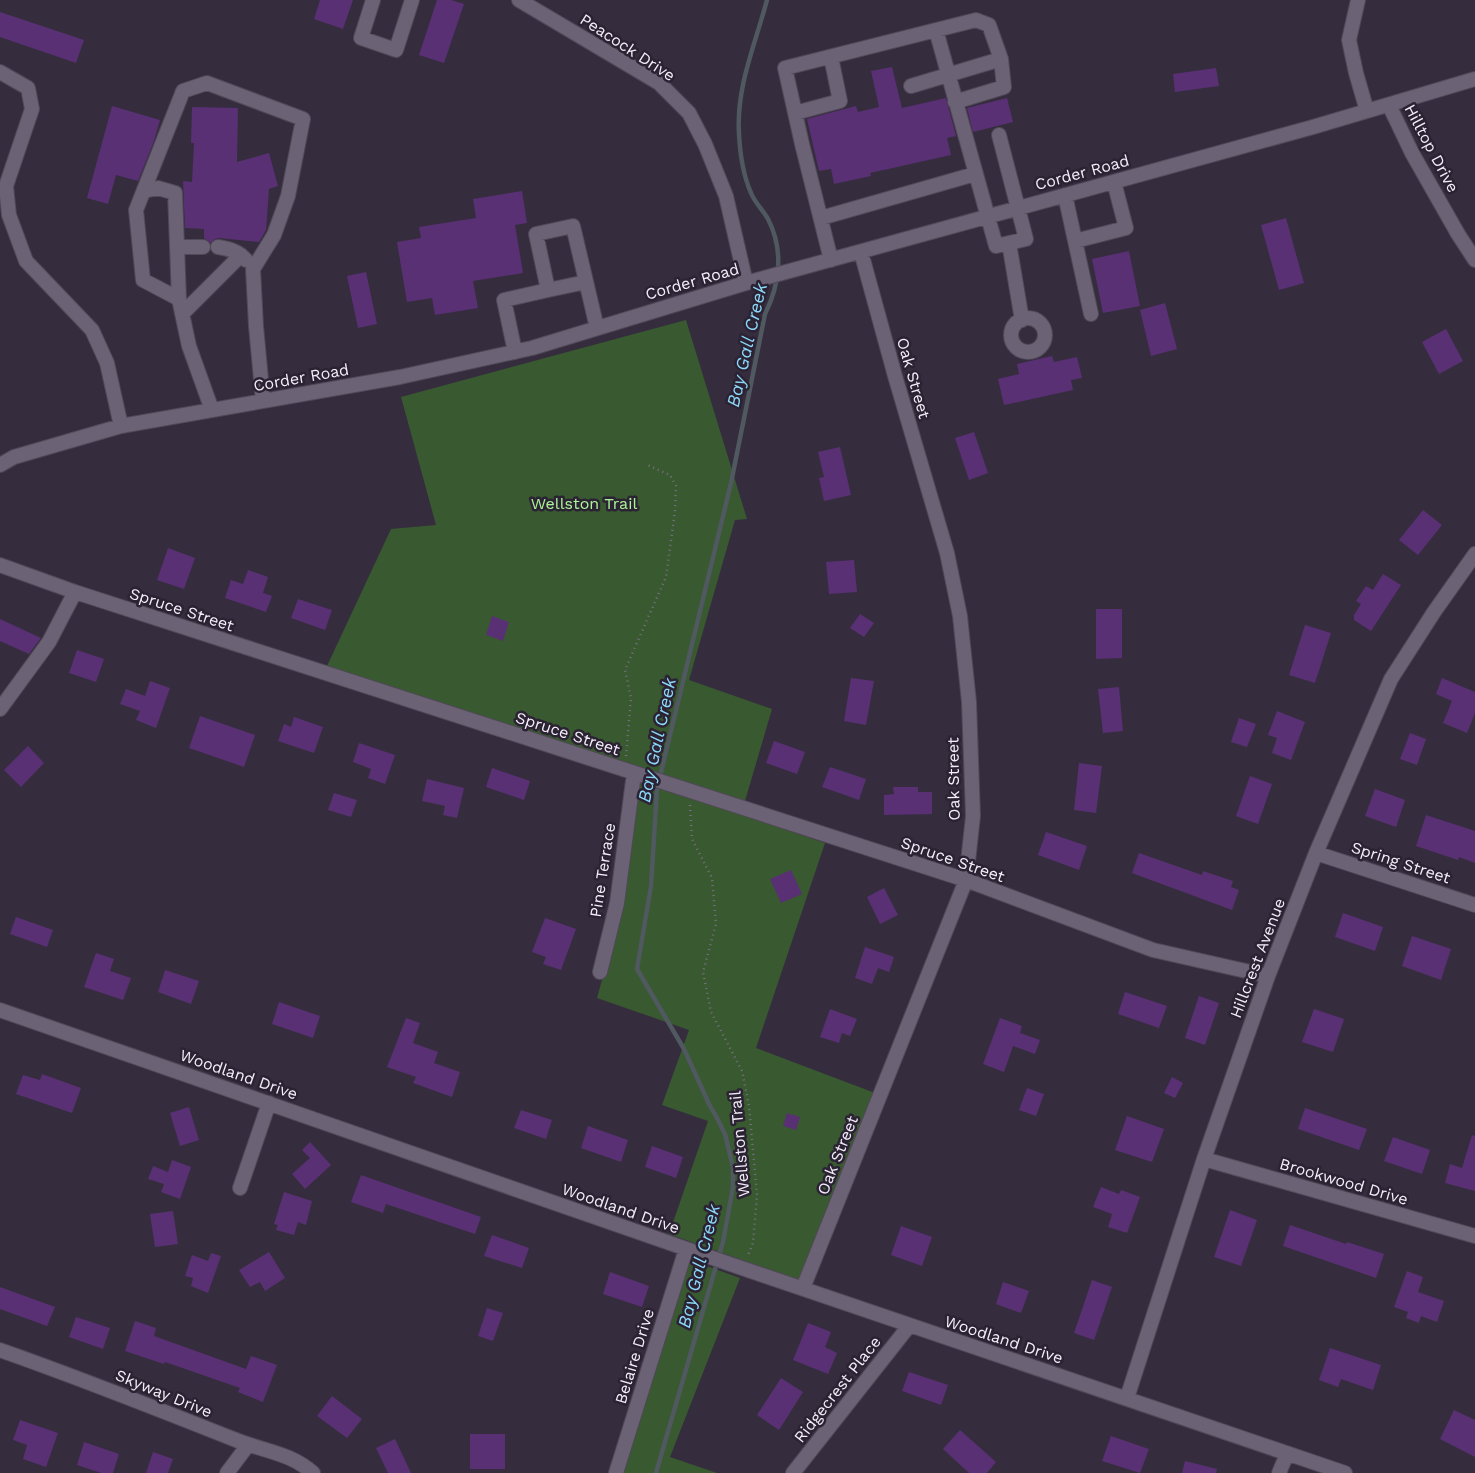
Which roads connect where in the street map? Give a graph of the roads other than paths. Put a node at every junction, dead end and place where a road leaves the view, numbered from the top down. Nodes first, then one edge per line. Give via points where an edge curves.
1 (373, 0) edge
2 (412, 0) edge
3 (519, 0) edge
4 (1358, 0) edge
5 (936, 30) junction
6 (831, 57) junction
7 (1001, 59) junction
8 (0, 72) edge
9 (947, 74) junction
10 (1475, 79) edge
11 (911, 86) dead end
12 (955, 102) junction
13 (1389, 105) junction
14 (1367, 111) junction
15 (795, 113) junction
16 (999, 135) dead end
17 (975, 174) junction
18 (1114, 182) junction
19 (144, 191) junction
20 (1065, 195) junction
21 (1017, 208) junction
22 (986, 217) junction
23 (821, 218) junction
24 (1075, 241) junction
25 (1009, 243) junction
26 (177, 247) junction
27 (203, 247) dead end
28 (218, 247) dead end
29 (861, 252) junction
30 (241, 255) junction
31 (831, 260) junction
32 (1475, 260) edge
33 (253, 269) junction
34 (586, 282) junction
35 (746, 283) junction
36 (548, 290) junction
37 (179, 299) junction
38 (182, 314) junction
39 (1091, 314) dead end
40 (1022, 320) dead end
41 (597, 328) junction
42 (515, 352) junction
43 (263, 401) junction
44 (212, 410) junction
45 (121, 426) junction
46 (0, 465) edge
47 (1475, 554) edge
48 (0, 566) edge
49 (74, 592) junction
50 (0, 709) edge
51 (634, 773) junction
52 (1316, 853) junction
53 (966, 880) junction
54 (1475, 905) edge
55 (600, 972) dead end
56 (1268, 976) junction
57 (0, 1010) edge
58 (269, 1103) junction
59 (1204, 1159) junction
60 (240, 1188) dead end
61 (1475, 1236) edge
62 (686, 1249) junction
63 (803, 1288) junction
64 (909, 1326) junction
65 (0, 1350) edge
66 (1127, 1398) junction
67 (248, 1445) junction
68 (1286, 1454) junction
69 (227, 1473) edge
70 (313, 1473) edge
71 (616, 1473) edge
72 (794, 1473) edge
73 (1279, 1473) edge
74 (1345, 1473) edge

1 - 2 street via 361,38 396,50
3 - 35 street, Peacock Drive via 659,83 689,113 726,196
4 - 14 street via 1349,40
5 - 6 street
5 - 7 street via 976,20 989,25
5 - 9 street
6 - 15 street via 840,100
6 - 15 street via 785,68
7 - 9 street
7 - 12 street via 1004,87
8 - 45 street via 28,88 32,109 6,186 9,215 26,261 92,330 107,363
9 - 11 street
9 - 12 street
10 - 13 street, Corder Road
12 - 17 street
13 - 14 street, Corder Road
13 - 32 street, Hilltop Drive via 1412,153
14 - 18 street, Corder Road
15 - 23 street
16 - 21 street
17 - 22 street
17 - 23 street
18 - 20 street, Corder Road
18 - 24 street via 1126,228
19 - 26 street via 158,188 175,193
19 - 33 street via 184,91 207,83 303,119 288,196 274,235
19 - 37 street via 136,210 142,280
20 - 21 street, Corder Road
20 - 24 street
21 - 22 street, Corder Road
21 - 25 street via 1026,238
22 - 25 street via 996,246
22 - 29 street, Corder Road
23 - 31 street
24 - 39 street
25 - 40 street
26 - 27 street
26 - 37 street
28 - 30 street
29 - 31 street, Corder Road
29 - 53 street, Oak Street via 947,553 960,616 969,702 973,816
30 - 33 street
30 - 38 street
31 - 35 street, Corder Road
33 - 43 street
34 - 36 street
34 - 36 street via 573,226 536,234
34 - 41 street
35 - 41 street, Corder Road
36 - 42 street via 504,300
37 - 38 street
38 - 44 street via 189,346
41 - 42 street, Corder Road
42 - 43 street, Corder Road via 400,377
43 - 44 street, Corder Road
44 - 45 street, Corder Road
45 - 46 street, Corder Road via 14,457
47 - 52 street, Hillcrest Avenue via 1391,679
48 - 49 street, Spruce Street
49 - 50 street via 49,642
49 - 51 street, Spruce Street
51 - 53 street, Spruce Street
51 - 55 street, Pine Terrace via 617,903
52 - 54 street, Spring Street
52 - 56 street, Hillcrest Avenue
53 - 56 street, Spruce Street via 1153,950
53 - 63 street, Oak Street
56 - 59 street, Hillcrest Avenue
57 - 58 street, Woodland Drive
58 - 60 street
58 - 62 street, Woodland Drive
59 - 61 street, Brookwood Drive
59 - 66 street, Hillcrest Avenue
62 - 63 street, Woodland Drive
62 - 71 street, Belaire Drive
63 - 64 street, Woodland Drive
64 - 66 street, Woodland Drive
64 - 72 street, Ridgecrest Place
65 - 67 street, Skyway Drive via 70,1374
66 - 68 street, Woodland Drive
67 - 69 street
67 - 70 street, Skyway Drive via 280,1453 304,1464
68 - 73 street
68 - 74 street, Woodland Drive

